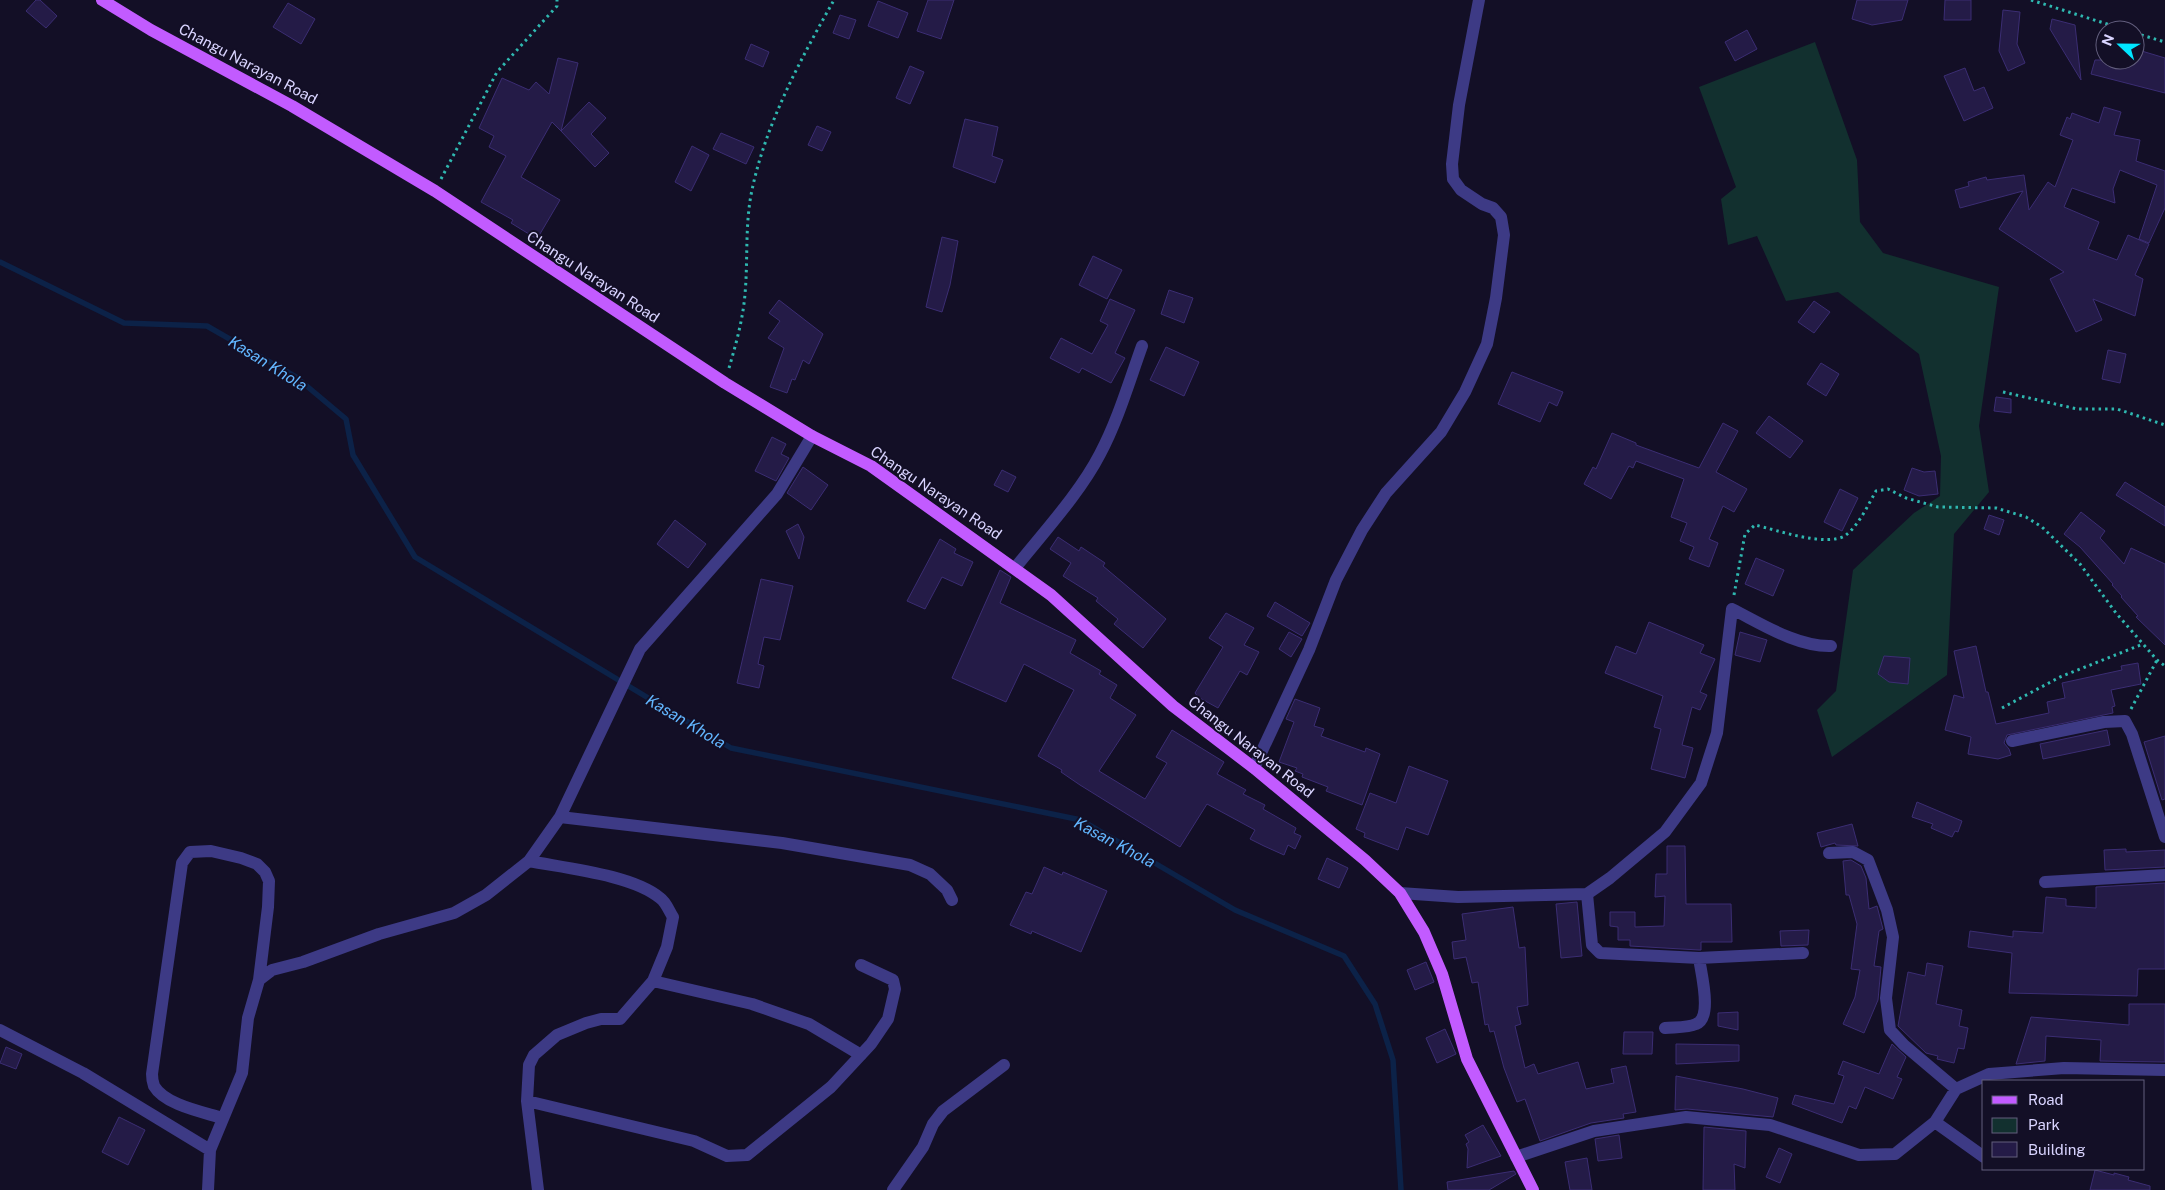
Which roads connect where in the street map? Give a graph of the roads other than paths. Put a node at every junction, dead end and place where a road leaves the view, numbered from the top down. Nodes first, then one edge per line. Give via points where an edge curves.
1 (102, 0) edge
2 (1479, 0) edge
3 (1142, 346) dead end
4 (812, 436) junction
5 (1015, 568) junction
6 (1831, 646) dead end
7 (2012, 741) dead end
8 (1254, 768) junction
9 (560, 817) junction
10 (2165, 837) edge
11 (1829, 854) dead end
12 (529, 860) junction
13 (2165, 875) edge
14 (2045, 882) dead end
15 (1400, 893) junction
16 (1587, 894) junction
17 (952, 900) dead end
18 (1803, 953) dead end
19 (1699, 958) junction
20 (861, 965) dead end
21 (259, 980) junction
22 (653, 981) junction
23 (1665, 1028) dead end
24 (0, 1030) edge
25 (861, 1055) junction
26 (1004, 1065) dead end
27 (2165, 1070) edge
28 (1956, 1089) junction
29 (527, 1101) junction
30 (222, 1118) junction
31 (1936, 1122) junction
32 (210, 1150) junction
33 (1982, 1156) edge
34 (1516, 1157) junction
35 (208, 1190) edge
36 (538, 1190) edge
37 (893, 1190) edge
38 (1534, 1190) edge

1 - 4 main road, Changu Narayan Road via 292,106 435,191 725,383
2 - 8 street via 1459,105 1452,164 1453,180 1461,190 1493,208 1501,217 1504,235 1487,344 1465,392 1441,432 1386,493 1362,530 1336,580 1309,650
3 - 5 street via 1100,454 1080,487
4 - 5 main road, Changu Narayan Road via 871,466
4 - 9 street via 777,494 640,650
5 - 8 main road, Changu Narayan Road via 1051,595 1173,706
6 - 16 street via 1818,646 1781,633 1732,608 1717,733 1701,783 1665,832
7 - 10 street via 2104,722 2125,721
8 - 15 main road, Changu Narayan Road
9 - 12 street
9 - 17 street via 782,843 910,865 930,874 947,890
11 - 28 street via 1853,852 1868,860 1887,910 1893,937 1886,998 1890,1030
12 - 21 street via 486,895 454,913 272,970
12 - 22 street via 642,886 662,898 673,917 668,947
13 - 14 street
15 - 16 street via 1458,897
15 - 34 main road, Changu Narayan Road via 1424,932 1442,974 1466,1059
16 - 19 street via 1592,945 1600,953
18 - 19 street
19 - 23 street via 1706,1011 1702,1020 1696,1024
20 - 25 street via 893,980 895,989 888,1019
21 - 30 street via 248,1018 242,1073
21 - 30 street via 268,907 269,881 265,872 257,864 241,858 211,851 190,852 182,863 152,1074 154,1086 162,1094 184,1107
22 - 25 street via 752,1004 809,1024
22 - 29 street via 620,1019 586,1023 557,1035 534,1054 529,1065
24 - 32 street via 83,1073
25 - 29 street via 831,1087 747,1155 727,1156 694,1141
26 - 37 street via 943,1111 932,1124 924,1147
27 - 28 street via 2029,1069 1989,1074
28 - 31 street
29 - 36 street
30 - 32 street
31 - 33 street
31 - 34 street via 1895,1154 1858,1155 1770,1125 1686,1117 1594,1131
32 - 35 street
34 - 38 main road, Changu Narayan Road

